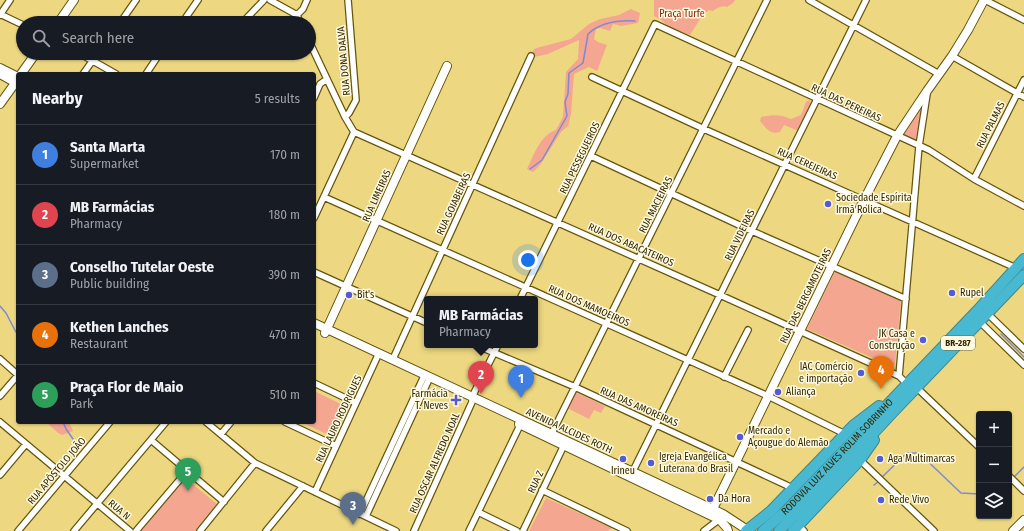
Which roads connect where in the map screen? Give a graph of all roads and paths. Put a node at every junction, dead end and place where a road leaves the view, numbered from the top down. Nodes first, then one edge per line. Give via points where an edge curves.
1 (10, 0) edge
2 (74, 0) edge
3 (136, 0) edge
4 (198, 0) edge
5 (264, 0) edge
6 (270, 0) edge
7 (307, 0) edge
8 (348, 0) edge
9 (767, 0) edge
10 (809, 0) edge
11 (866, 0) edge
12 (985, 0) edge
13 (0, 14) edge
14 (297, 15) joint
15 (63, 16) edge
16 (125, 16) edge
17 (187, 16) edge
18 (249, 16) edge
19 (1024, 20) edge
20 (16, 22) edge
21 (655, 24) joint
22 (853, 25) junction
23 (316, 56) edge
24 (531, 56) dead end
25 (952, 56) junction
26 (31, 60) edge
27 (93, 60) joint
28 (155, 60) edge
29 (736, 62) junction
30 (447, 66) dead end
31 (0, 68) edge
32 (22, 72) edge
33 (84, 72) edge
34 (113, 72) edge
35 (147, 72) edge
36 (0, 74) edge
37 (939, 74) junction
38 (592, 77) dead end
39 (16, 79) edge
40 (327, 79) junction
41 (16, 80) edge
42 (1024, 80) edge
43 (16, 81) edge
44 (623, 90) junction
45 (927, 91) junction
46 (316, 93) edge
47 (1017, 94) junction
48 (1024, 97) edge
49 (817, 99) junction
50 (0, 104) edge
51 (345, 117) junction
52 (704, 128) junction
53 (354, 132) junction
54 (897, 136) junction
55 (919, 146) junction
56 (406, 155) junction
57 (591, 156) junction
58 (785, 164) junction
59 (974, 179) junction
60 (473, 184) junction
61 (672, 194) junction
62 (324, 197) junction
63 (864, 200) junction
64 (1024, 206) edge
65 (316, 214) edge
66 (376, 221) junction
67 (558, 222) junction
68 (912, 222) junction
69 (752, 230) junction
70 (442, 251) junction
71 (639, 259) junction
72 (1024, 259) edge
73 (832, 266) junction
74 (1016, 268) junction
75 (316, 273) edge
76 (1024, 275) edge
77 (347, 287) junction
78 (526, 288) junction
79 (720, 294) junction
80 (522, 296) edge
81 (906, 299) junction
82 (987, 313) junction
83 (412, 316) junction
84 (980, 321) junction
85 (424, 322) edge
86 (316, 324) edge
87 (606, 324) junction
88 (316, 330) edge
89 (748, 330) dead end
90 (800, 331) junction
91 (326, 332) junction
92 (483, 348) edge
93 (496, 348) edge
94 (1024, 349) edge
95 (494, 353) junction
96 (378, 355) junction
97 (0, 359) edge
98 (393, 359) junction
99 (688, 361) junction
100 (1024, 365) edge
101 (16, 373) edge
102 (899, 376) junction
103 (16, 377) edge
104 (724, 377) junction
105 (426, 378) junction
106 (316, 384) edge
107 (912, 385) junction
108 (574, 388) junction
109 (0, 396) edge
110 (768, 396) junction
111 (472, 399) junction
112 (890, 401) junction
113 (356, 403) junction
114 (892, 412) junction
115 (0, 422) edge
116 (521, 422) junction
117 (108, 424) edge
118 (164, 424) edge
119 (208, 424) edge
120 (229, 424) edge
121 (289, 424) edge
122 (656, 424) junction
123 (221, 434) junction
124 (845, 434) junction
125 (550, 436) junction
126 (150, 440) junction
127 (565, 443) junction
128 (26, 444) junction
129 (976, 444) edge
130 (336, 446) junction
131 (860, 460) junction
132 (736, 461) junction
133 (255, 463) junction
134 (187, 472) junction
135 (0, 474) edge
136 (632, 474) junction
137 (64, 476) junction
138 (1012, 479) edge
139 (303, 486) junction
140 (793, 489) junction
141 (542, 490) junction
142 (1024, 490) edge
143 (315, 492) junction
144 (224, 502) junction
145 (97, 504) junction
146 (478, 512) junction
147 (711, 512) junction
148 (363, 515) junction
149 (722, 517) junction
150 (1024, 520) edge
151 (618, 529) edge
152 (798, 529) edge
153 (18, 531) edge
154 (74, 531) edge
155 (130, 531) edge
156 (136, 531) edge
157 (200, 531) edge
158 (266, 531) edge
159 (396, 531) edge
160 (414, 531) edge
161 (469, 531) edge
162 (517, 531) edge
163 (523, 531) edge
164 (627, 531) edge
165 (704, 531) edge
166 (728, 531) edge
167 (748, 531) edge
168 (763, 531) edge
169 (778, 531) edge
170 (934, 531) edge
171 (1013, 531) edge

1 - 13 street
2 - 15 street
3 - 16 street
4 - 17 street
5 - 18 street
6 - 14 street
7 - 14 street
8 - 51 street, RUA DONA DALVA via 356,100
9 - 29 street, RUA MACIEIRAS
10 - 22 street
11 - 22 street, RUA VIDEIRAS
12 - 19 street
12 - 25 street, RUA DAS BERGAMOTEIRAS
13 - 20 street
21 - 29 street, RUA DAS PEREIRAS
21 - 44 street, RUA PESSEGUEIROS
22 - 37 street
22 - 49 street, RUA VIDEIRAS
23 - 40 street
24 - 60 street, RUA GOIABEIRAS
25 - 37 street, RUA DAS BERGAMOTEIRAS
25 - 47 street
26 - 32 street
27 - 33 street
27 - 34 street
28 - 35 street
29 - 49 street, RUA DAS PEREIRAS
29 - 52 street, RUA MACIEIRAS
30 - 56 street, RUA LIMEIRAS
31 - 39 street
36 - 41 street
37 - 45 street, RUA DAS BERGAMOTEIRAS
38 - 44 street, RUA CEREJEIRAS
40 - 46 street via 320,84
40 - 51 street
42 - 47 street, RUA PALMAS
43 - 50 street
44 - 52 street, RUA CEREJEIRAS
44 - 57 street, RUA PESSEGUEIROS
45 - 54 street, RUA DAS BERGAMOTEIRAS
45 - 55 street
47 - 48 street
47 - 59 street, RUA PALMAS
49 - 54 street, RUA DAS PEREIRAS
49 - 58 street, RUA VIDEIRAS
51 - 53 street
52 - 58 street, RUA CEREJEIRAS
52 - 61 street, RUA MACIEIRAS
53 - 56 street, RUA DOS ABACATEIROS
53 - 62 street
54 - 55 street, RUA DAS PEREIRAS
54 - 63 street, RUA DAS BERGAMOTEIRAS
55 - 59 street, RUA DAS PEREIRAS
55 - 68 street
56 - 60 street, RUA DOS ABACATEIROS
56 - 66 street, RUA LIMEIRAS
57 - 61 street
57 - 67 street, RUA PESSEGUEIROS
58 - 63 street, RUA CEREJEIRAS
58 - 69 street, RUA VIDEIRAS
59 - 64 street, RUA DAS PEREIRAS
60 - 67 street, RUA DOS ABACATEIROS
60 - 70 street, RUA GOIABEIRAS
61 - 69 street
61 - 71 street, RUA MACIEIRAS
62 - 65 street
62 - 66 street, RUA DOS MAMOEIROS
63 - 68 street, RUA CEREJEIRAS
63 - 73 street, RUA DAS BERGAMOTEIRAS
66 - 70 street, RUA DOS MAMOEIROS
66 - 77 street, RUA LIMEIRAS
67 - 71 street, RUA DOS ABACATEIROS
67 - 78 street, RUA PESSEGUEIROS
68 - 74 street, RUA CEREJEIRAS
68 - 81 street
69 - 73 street
69 - 79 street, RUA VIDEIRAS
70 - 78 street, RUA DOS MAMOEIROS
70 - 83 street, RUA GOIABEIRAS
71 - 79 street, RUA DOS ABACATEIROS
71 - 87 street, RUA MACIEIRAS
72 - 74 highway, RODOVIA LUIZ ALVES ROLIM SOBRINHO / BR-287
73 - 81 street
73 - 90 street, RUA DAS BERGAMOTEIRAS
74 - 107 highway, RODOVIA LUIZ ALVES ROLIM SOBRINHO / BR-287
75 - 77 street
76 - 82 highway, RODOVIA LUIZ ALVES ROLIM SOBRINHO / BR-287
77 - 83 street
77 - 91 street, RUA LIMEIRAS
78 - 80 street, RUA PESSEGUEIROS
78 - 87 street, RUA DOS MAMOEIROS
79 - 90 street, RUA DOS ABACATEIROS
79 - 99 street, RUA VIDEIRAS
81 - 102 street
82 - 84 highway, RODOVIA LUIZ ALVES ROLIM SOBRINHO / BR-287
82 - 94 street
83 - 85 street
83 - 98 street, RUA GOIABEIRAS
84 - 100 street
84 - 107 highway, RODOVIA LUIZ ALVES ROLIM SOBRINHO / BR-287
86 - 91 street, AVENIDA ALCIDES ROTH
87 - 99 street, RUA DOS MAMOEIROS
87 - 108 street, RUA MACIEIRAS
88 - 91 street, AVENIDA ALCIDES ROTH
89 - 104 street
90 - 102 street, RUA DOS ABACATEIROS
90 - 110 street, RUA DAS BERGAMOTEIRAS
91 - 96 street, AVENIDA ALCIDES ROTH
92 - 95 street, RUA DAS AMOREIRAS
93 - 95 street
95 - 108 street, RUA DAS AMOREIRAS
95 - 111 street
96 - 98 street, AVENIDA ALCIDES ROTH
96 - 105 street, AVENIDA ALCIDES ROTH
96 - 113 street, RUA LAURO RODRIGUES
97 - 101 street
98 - 105 street, AVENIDA ALCIDES ROTH
99 - 104 street, RUA DOS MAMOEIROS
99 - 122 street, RUA VIDEIRAS
102 - 107 street
103 - 109 street
104 - 110 street, RUA DOS MAMOEIROS
105 - 111 street, AVENIDA ALCIDES ROTH
105 - 148 street
106 - 113 street
107 - 112 highway, RODOVIA LUIZ ALVES ROLIM SOBRINHO / BR-287
107 - 114 highway, RODOVIA LUIZ ALVES ROLIM SOBRINHO / BR-287
107 - 129 street
108 - 122 street, RUA DAS AMOREIRAS
108 - 125 street, RUA MACIEIRAS
110 - 124 street, RUA DOS MAMOEIROS
110 - 132 street, RUA DAS BERGAMOTEIRAS
111 - 116 street, AVENIDA ALCIDES ROTH
111 - 160 street, RUA OSCAR ALFREDO NOAL
112 - 124 highway, BR-287 via 878,406
112 - 168 highway, RODOVIA LUIZ ALVES ROLIM SOBRINHO / BR-287 via 788,509
113 - 130 street, RUA LAURO RODRIGUES
114 - 131 highway, BR-287
114 - 169 highway, RODOVIA LUIZ ALVES ROLIM SOBRINHO / BR-287 via 844,465
115 - 128 street, RUA N
116 - 125 street, AVENIDA ALCIDES ROTH
116 - 146 street
117 - 137 street, RUA APÓSTOLO JOÃO
118 - 126 street
119 - 123 street
120 - 123 street
121 - 130 street
122 - 132 street, RUA DAS AMOREIRAS
122 - 136 street, RUA VIDEIRAS
123 - 133 street
124 - 140 highway, BR-287
125 - 127 street, AVENIDA ALCIDES ROTH
126 - 134 street
126 - 145 street
127 - 136 street, AVENIDA ALCIDES ROTH
127 - 141 street, RUA Z
128 - 135 street
128 - 137 street, RUA N
130 - 143 street, RUA LAURO RODRIGUES
131 - 152 highway, BR-287
131 - 170 street
132 - 140 street, RUA DAS AMOREIRAS
132 - 147 street, RUA DAS BERGAMOTEIRAS
133 - 139 street
133 - 144 street
134 - 144 street
134 - 156 street
136 - 147 street, AVENIDA ALCIDES ROTH
137 - 145 street, RUA N
137 - 153 street, RUA APÓSTOLO JOÃO
138 - 142 street
139 - 143 street
139 - 158 street
140 - 167 highway, BR-287
141 - 151 street
141 - 163 street, RUA Z
143 - 148 street
144 - 157 street
145 - 154 street
145 - 155 street, RUA N
146 - 161 street
146 - 162 street
147 - 149 street, AVENIDA ALCIDES ROTH
148 - 159 street
149 - 165 street
149 - 166 street, AVENIDA ALCIDES ROTH
149 - 167 street, AVENIDA ALCIDES ROTH
150 - 171 street
151 - 164 street

